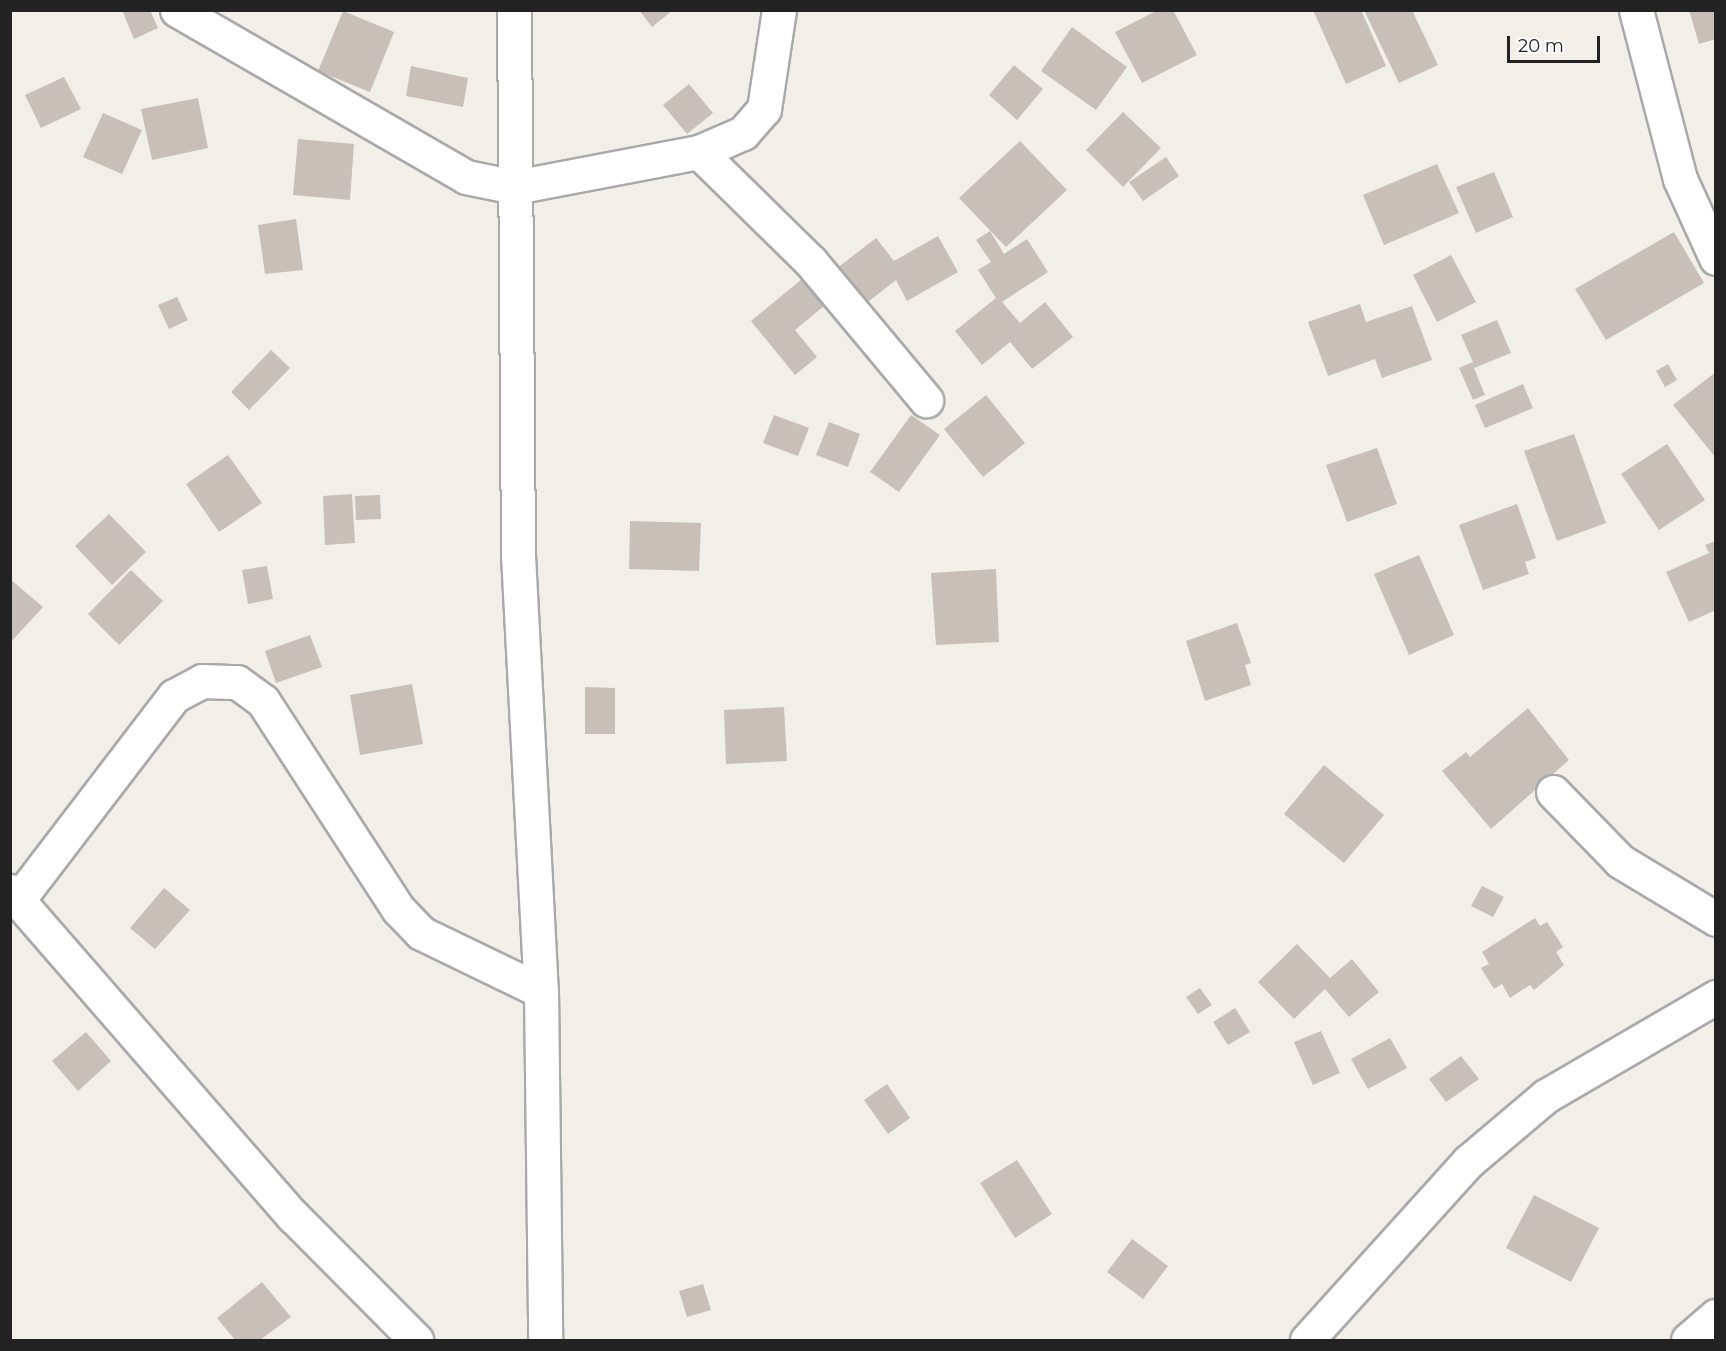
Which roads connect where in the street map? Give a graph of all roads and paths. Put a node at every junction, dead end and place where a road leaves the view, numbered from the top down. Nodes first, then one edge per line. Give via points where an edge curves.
1 (177, 10) edge
2 (514, 10) edge
3 (779, 10) edge
4 (1636, 10) edge
5 (699, 152) junction
6 (515, 187) junction
7 (1716, 258) edge
8 (926, 399) dead end
9 (1553, 792) dead end
10 (14, 896) edge
11 (1716, 919) edge
12 (541, 991) junction
13 (1716, 997) edge
14 (1716, 1316) edge
15 (1312, 1337) edge
16 (416, 1341) edge
17 (545, 1341) edge
18 (1688, 1341) edge

1 - 6 street via 456,171
2 - 6 street
3 - 5 street via 764,109 743,133
4 - 7 street via 1680,179
5 - 6 street
5 - 8 street via 818,270
6 - 12 street via 518,555
9 - 11 street via 1620,861
10 - 12 street via 174,696 202,681 237,682 263,701 398,909 420,933
10 - 16 street via 293,1216
12 - 17 street
13 - 15 street via 1546,1096 1469,1161
14 - 18 street

